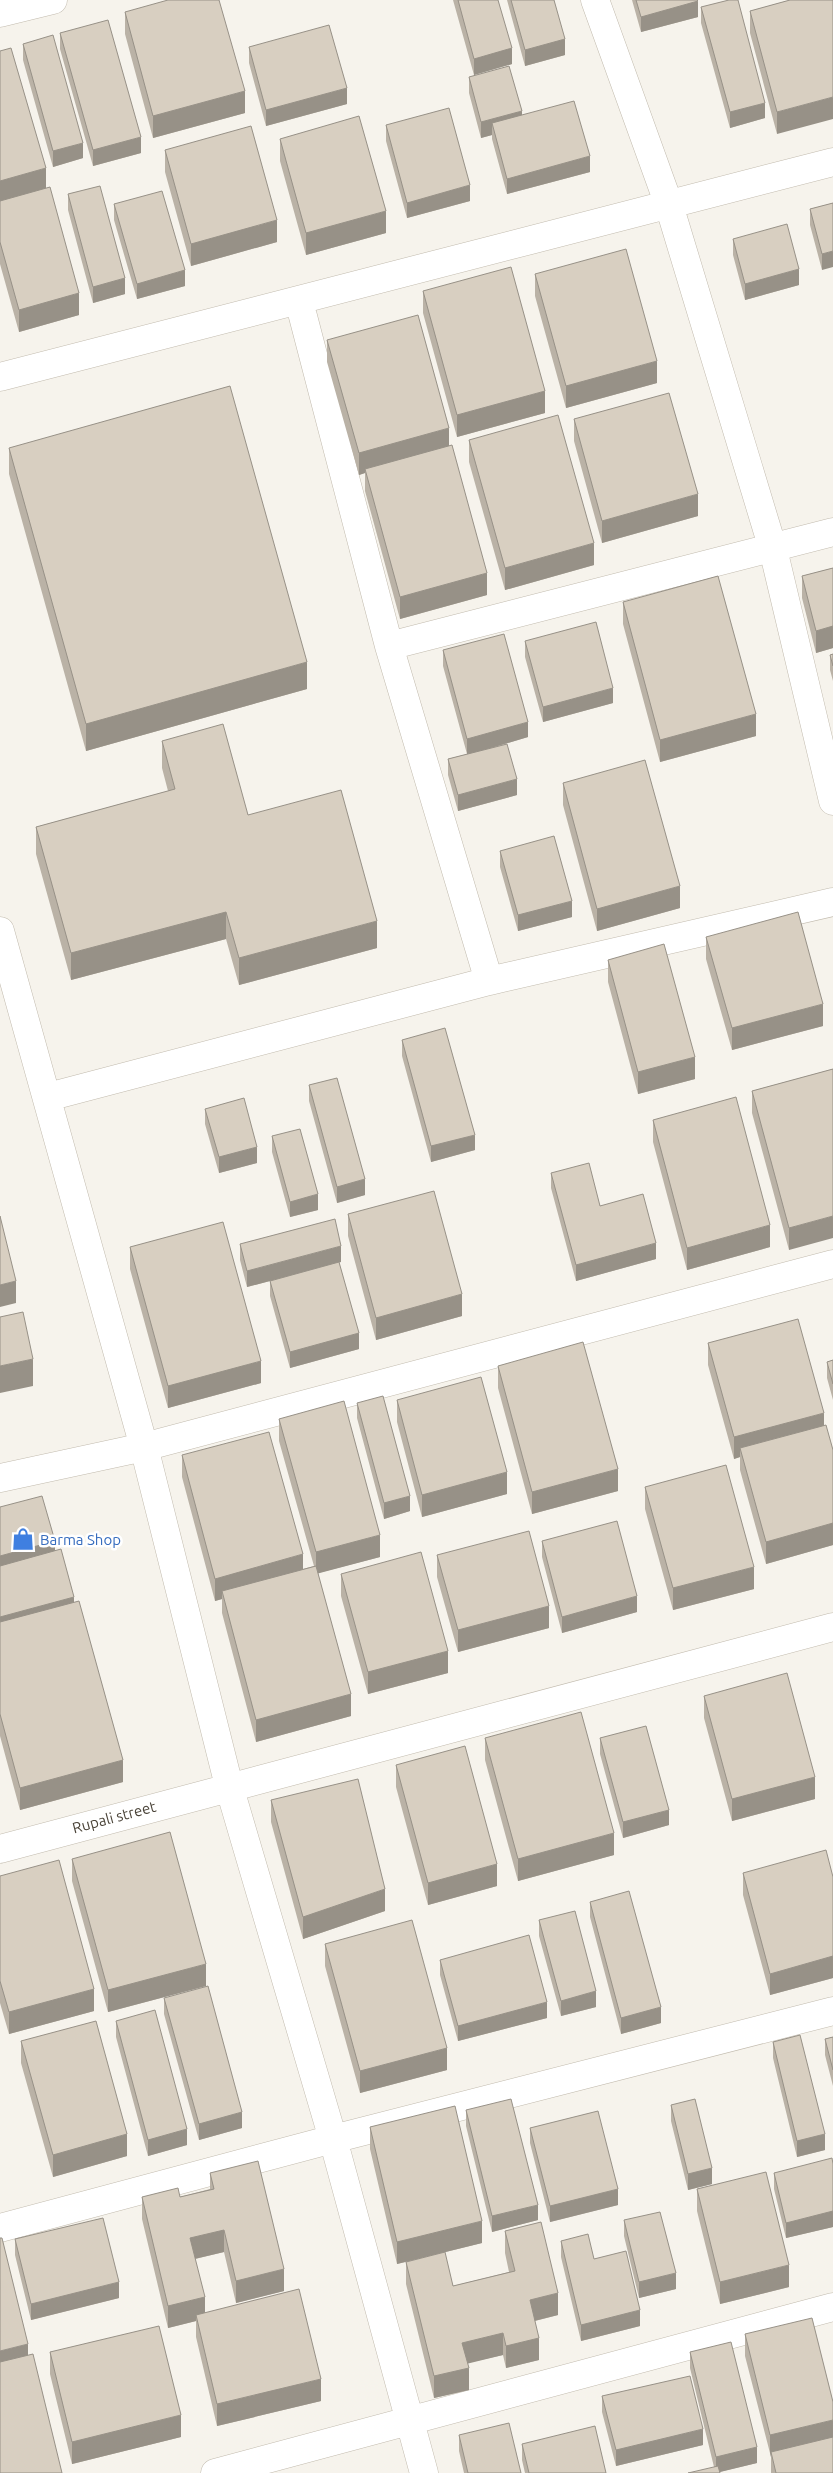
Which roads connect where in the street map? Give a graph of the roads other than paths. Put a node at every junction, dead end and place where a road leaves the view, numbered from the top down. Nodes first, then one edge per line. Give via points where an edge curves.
1 (53, 0) edge
2 (595, 0) edge
3 (0, 13) edge
4 (833, 162) edge
5 (669, 205) junction
6 (299, 301) junction
7 (0, 377) edge
8 (833, 532) edge
9 (773, 549) junction
10 (389, 646) junction
11 (833, 801) edge
12 (833, 902) edge
13 (0, 931) edge
14 (489, 981) junction
15 (48, 1097) junction
16 (833, 1264) edge
17 (144, 1447) junction
18 (0, 1478) edge
19 (833, 1627) edge
20 (229, 1786) junction
21 (0, 1848) edge
22 (833, 2010) edge
23 (333, 2139) junction
24 (0, 2228) edge
25 (833, 2307) edge
26 (410, 2422) junction
27 (215, 2473) edge
28 (424, 2473) edge

1 - 3 street
2 - 5 street
4 - 5 street
5 - 6 street
5 - 9 street
6 - 7 street
6 - 10 street
8 - 9 street
9 - 10 street
9 - 11 street
10 - 14 street
12 - 14 street
13 - 15 street
14 - 15 street
15 - 17 street
16 - 17 street
17 - 18 street
17 - 20 street
19 - 20 street, Rupali street
20 - 21 street, Rupali street
20 - 23 street
22 - 23 street
23 - 24 street
23 - 26 street
25 - 26 street
26 - 27 street
26 - 28 street

